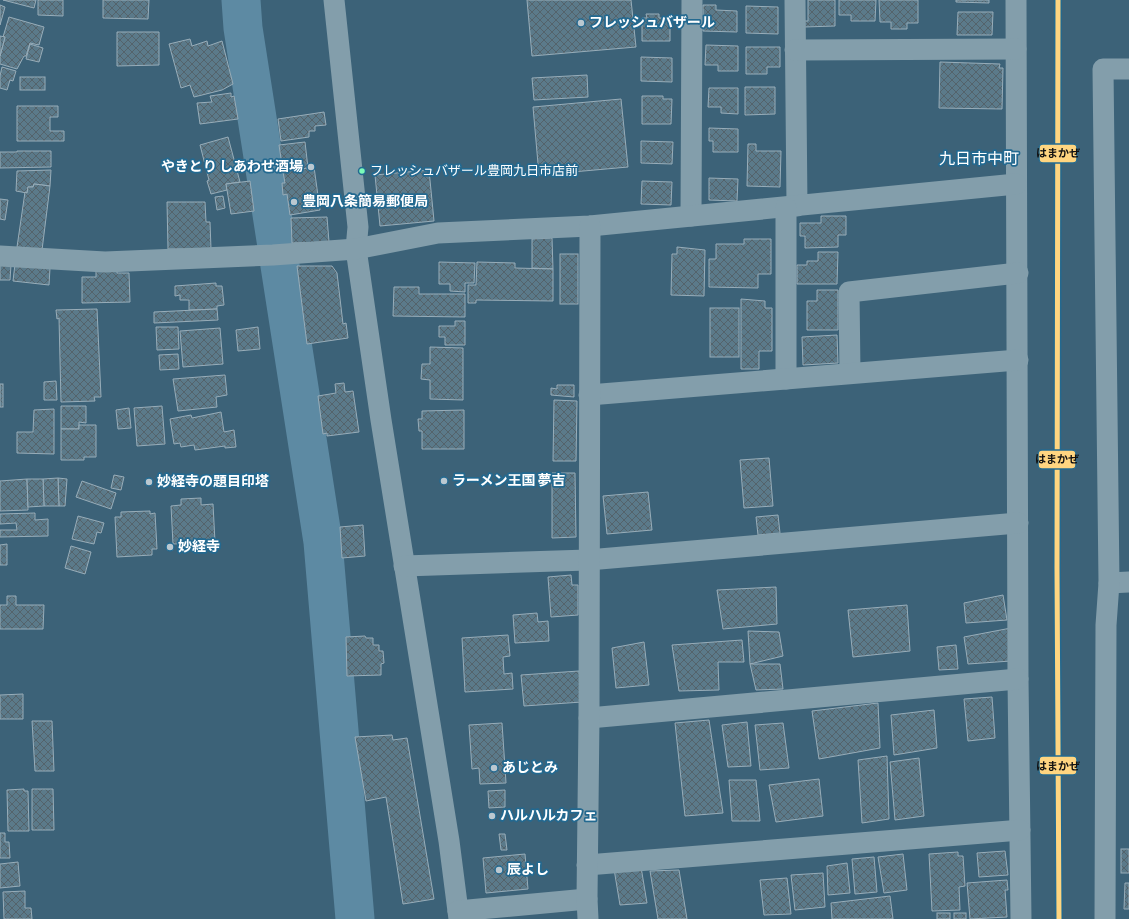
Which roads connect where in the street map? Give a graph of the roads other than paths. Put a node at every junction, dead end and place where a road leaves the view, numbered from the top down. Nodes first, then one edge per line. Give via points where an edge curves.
1 (334, 0) edge
2 (692, 0) edge
3 (795, 0) edge
4 (1016, 0) edge
5 (1016, 49) junction
6 (795, 50) junction
7 (1129, 69) edge
8 (1016, 184) junction
9 (792, 207) junction
10 (691, 216) junction
11 (590, 226) junction
12 (356, 249) junction
13 (0, 256) edge
14 (1018, 273) junction
15 (1018, 360) junction
16 (850, 373) junction
17 (786, 379) junction
18 (589, 395) junction
19 (1018, 523) junction
20 (588, 560) junction
21 (404, 566) junction
22 (1119, 583) edge
23 (1018, 679) junction
24 (590, 718) junction
25 (1020, 830) junction
26 (587, 865) junction
27 (588, 909) edge
28 (458, 915) edge
29 (1022, 919) edge
30 (1105, 919) edge

1 - 12 street via 358,227
2 - 10 street
3 - 6 street
4 - 5 street
5 - 6 street
5 - 8 street
6 - 9 street
7 - 22 street via 1103,69
8 - 9 street
8 - 14 street
9 - 10 street
9 - 17 street
10 - 11 street
11 - 12 street via 438,233
11 - 18 street
12 - 13 street via 280,255 105,262
12 - 21 street
14 - 15 street
14 - 16 street via 849,292
15 - 16 street
15 - 19 street
16 - 17 street
17 - 18 street
18 - 20 street
19 - 20 street
19 - 23 street
20 - 21 street
20 - 24 street
21 - 28 street via 449,841
22 - 30 street via 1106,624
23 - 24 street
23 - 25 street
24 - 26 street
25 - 26 street
25 - 29 street
26 - 27 street
27 - 28 street

